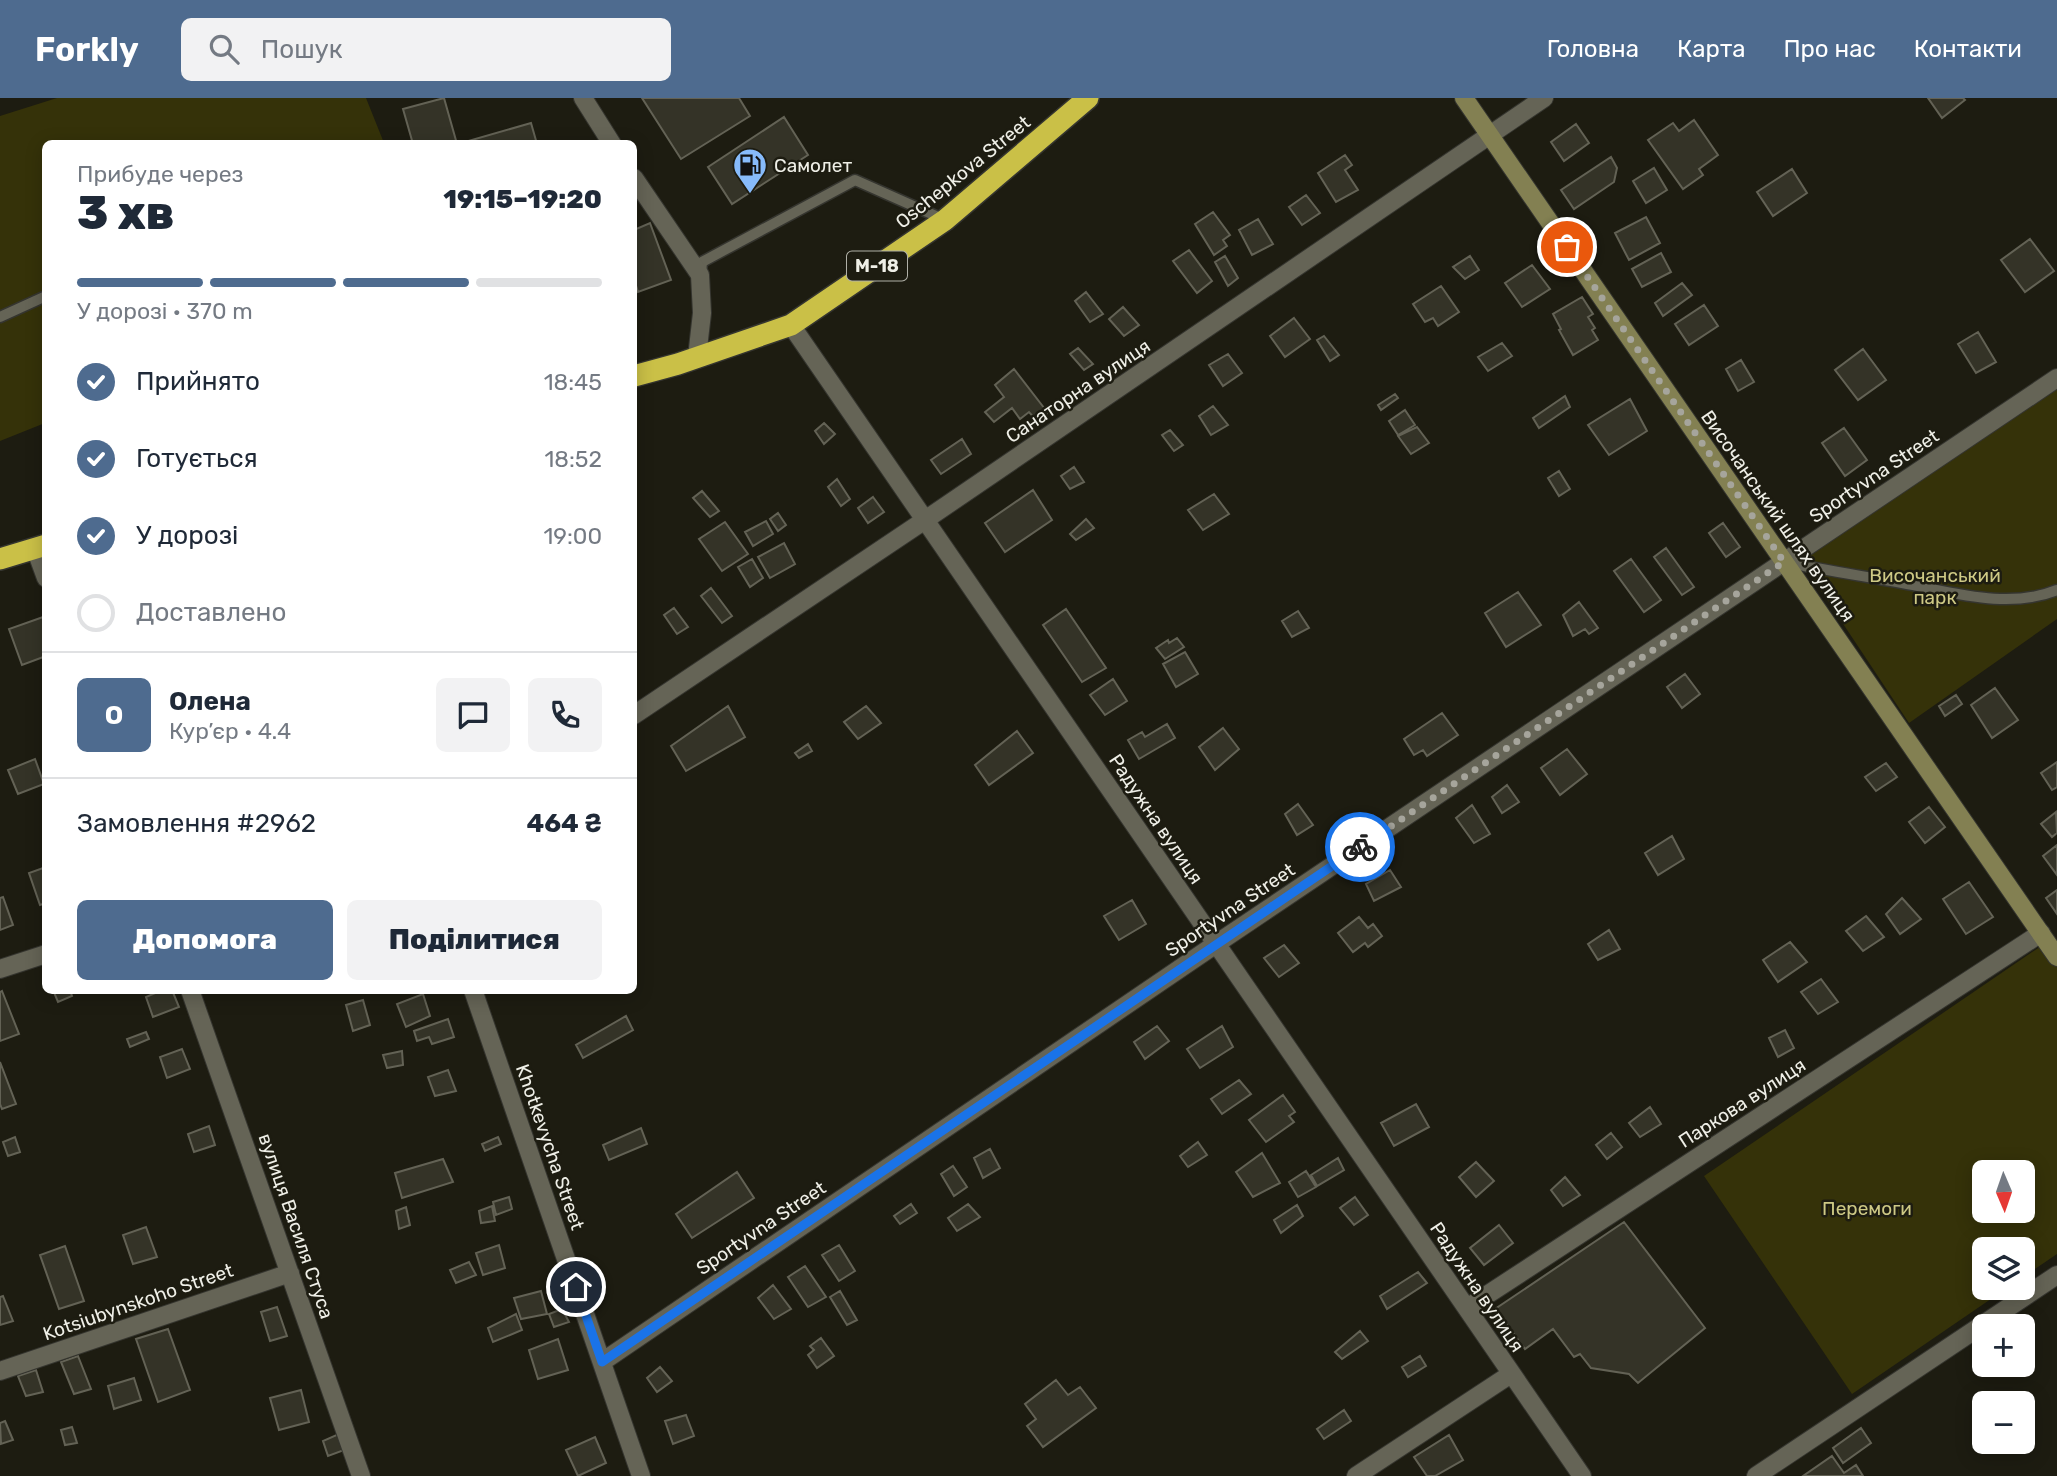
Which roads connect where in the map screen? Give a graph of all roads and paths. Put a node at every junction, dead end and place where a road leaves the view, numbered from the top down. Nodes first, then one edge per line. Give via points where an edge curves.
1 (583, 98) edge
2 (1088, 98) edge
3 (1464, 98) edge
4 (1544, 98) edge
5 (1489, 135) junction
6 (609, 140) edge
7 (637, 182) edge
8 (945, 220) junction
9 (700, 275) junction
10 (42, 298) edge
11 (0, 317) edge
12 (791, 325) junction
13 (696, 357) junction
14 (637, 375) edge
15 (2057, 377) edge
16 (925, 520) junction
17 (40, 546) edge
18 (0, 559) edge
19 (1784, 562) junction
20 (2057, 590) edge
21 (637, 713) edge
22 (2041, 933) junction
23 (1216, 944) junction
24 (42, 955) edge
25 (2057, 957) edge
26 (0, 969) edge
27 (191, 994) edge
28 (474, 994) edge
29 (290, 1273) junction
30 (2057, 1275) edge
31 (1466, 1308) junction
32 (602, 1362) junction
33 (0, 1371) edge
34 (1511, 1374) junction
35 (361, 1476) edge
36 (641, 1476) edge
37 (1356, 1476) edge
38 (1582, 1476) edge
39 (1756, 1476) edge

1 - 6 street
2 - 8 highway, Oschepkova Street / М-18
3 - 5 street, Височанський шлях вулиця
4 - 5 street, Санаторна вулиця
5 - 16 street, Санаторна вулиця
5 - 19 street, Височанський шлях вулиця
7 - 9 street
8 - 9 lane via 855,180 702,262
8 - 12 highway, Oschepkova Street / М-18
9 - 13 street via 702,313
10 - 11 lane
12 - 13 highway, Oschepkova Street / М-18
12 - 16 street, Радужна вулиця
13 - 14 highway, Oschepkova Street / М-18
15 - 19 street, Sportyvna Street
16 - 21 street, Санаторна вулиця
16 - 23 street, Радужна вулиця
17 - 18 highway
19 - 20 lane via 2014,600
19 - 22 street, Височанський шлях вулиця
19 - 23 street, Sportyvna Street
22 - 25 street, Височанський шлях вулиця
22 - 31 street, Паркова вулиця
23 - 31 street, Радужна вулиця
23 - 32 street, Sportyvna Street
24 - 26 street
27 - 29 street, вулиця Василя Стуса
28 - 32 street, Khotkevycha Street
29 - 33 street, Kotsiubynskoho Street
29 - 35 street, вулиця Василя Стуса
30 - 39 street
31 - 34 street, Радужна вулиця
32 - 36 street, Khotkevycha Street
34 - 37 street
34 - 38 street, Радужна вулиця

